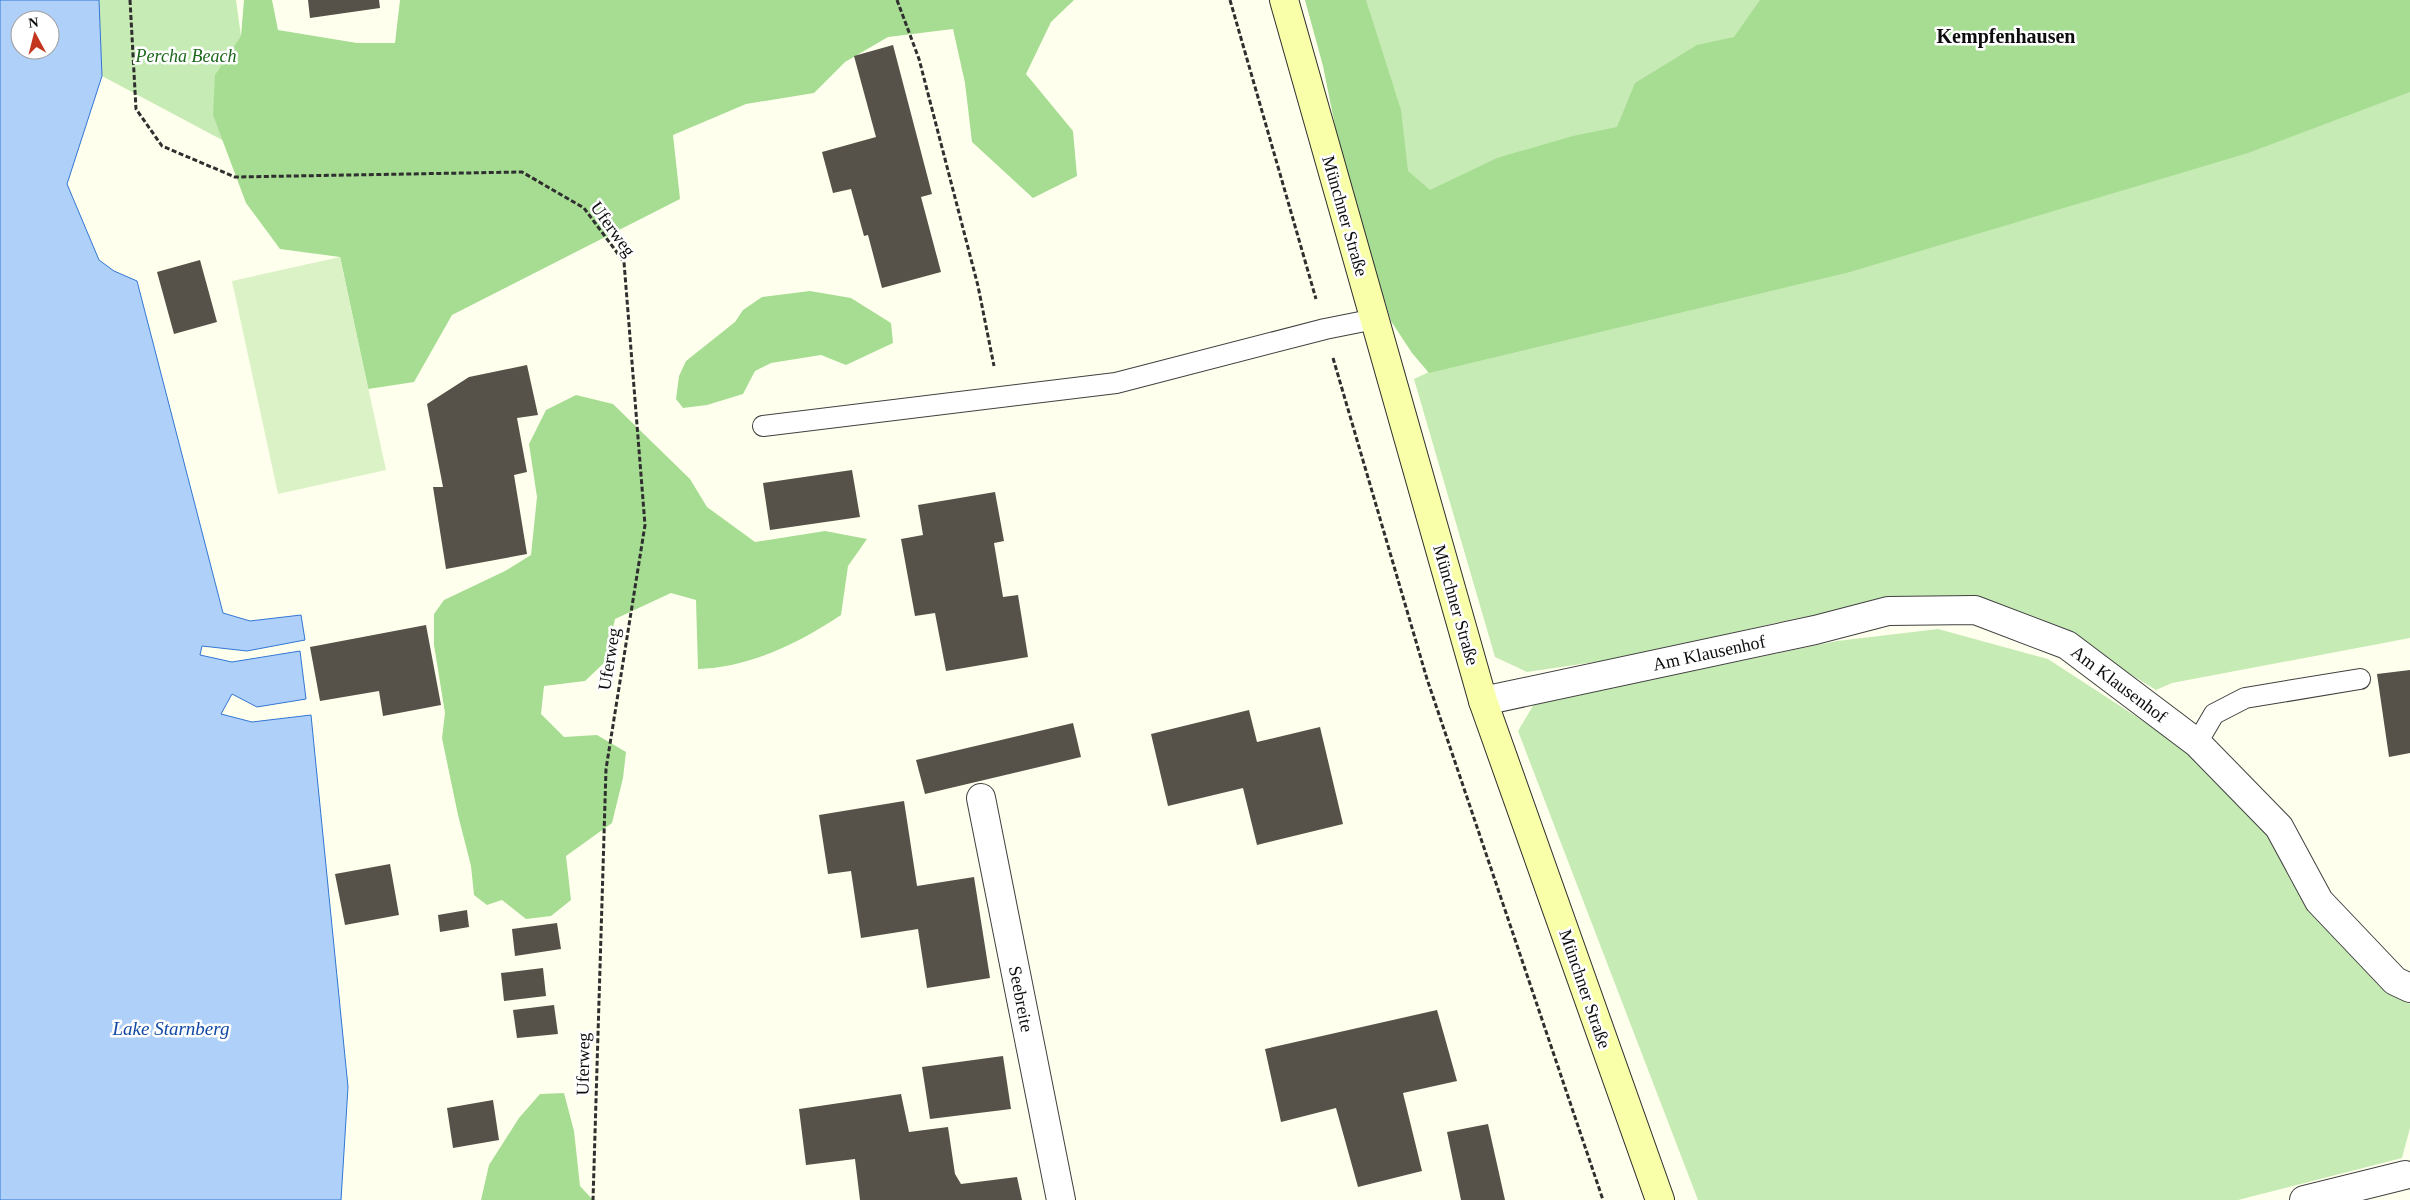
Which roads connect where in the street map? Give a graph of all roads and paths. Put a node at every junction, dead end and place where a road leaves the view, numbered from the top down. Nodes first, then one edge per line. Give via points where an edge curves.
1 (130, 0) edge
2 (897, 0) edge
3 (1230, 0) edge
4 (1284, 0) edge
5 (1375, 319) junction
6 (1325, 329) junction
7 (995, 370) dead end
8 (763, 426) dead end
9 (2360, 679) dead end
10 (1484, 701) junction
11 (2197, 743) junction
12 (981, 798) dead end
13 (2410, 988) edge
14 (2408, 1170) edge
15 (593, 1200) edge
16 (1062, 1200) edge
17 (1604, 1200) edge
18 (1660, 1200) edge
19 (2304, 1200) edge
20 (2393, 1200) edge

1 - 15 path, Uferweg via 136,109 162,146 235,177 522,172 584,208 624,262 645,525 606,769
2 - 7 path via 918,59 978,286
3 - 6 path
4 - 5 main road, Münchner Straße
5 - 6 lane
5 - 10 main road, Münchner Straße
6 - 8 lane via 1116,383
6 - 17 path via 1427,679
9 - 11 lane via 2245,698 2214,714
10 - 11 street, Am Klausenhof via 1815,630 1888,610 1975,610 2067,645
10 - 18 main road, Münchner Straße
11 - 13 street, Am Klausenhof via 2279,827 2319,901 2395,981
12 - 16 street, Seebreite
14 - 19 street
14 - 20 street

